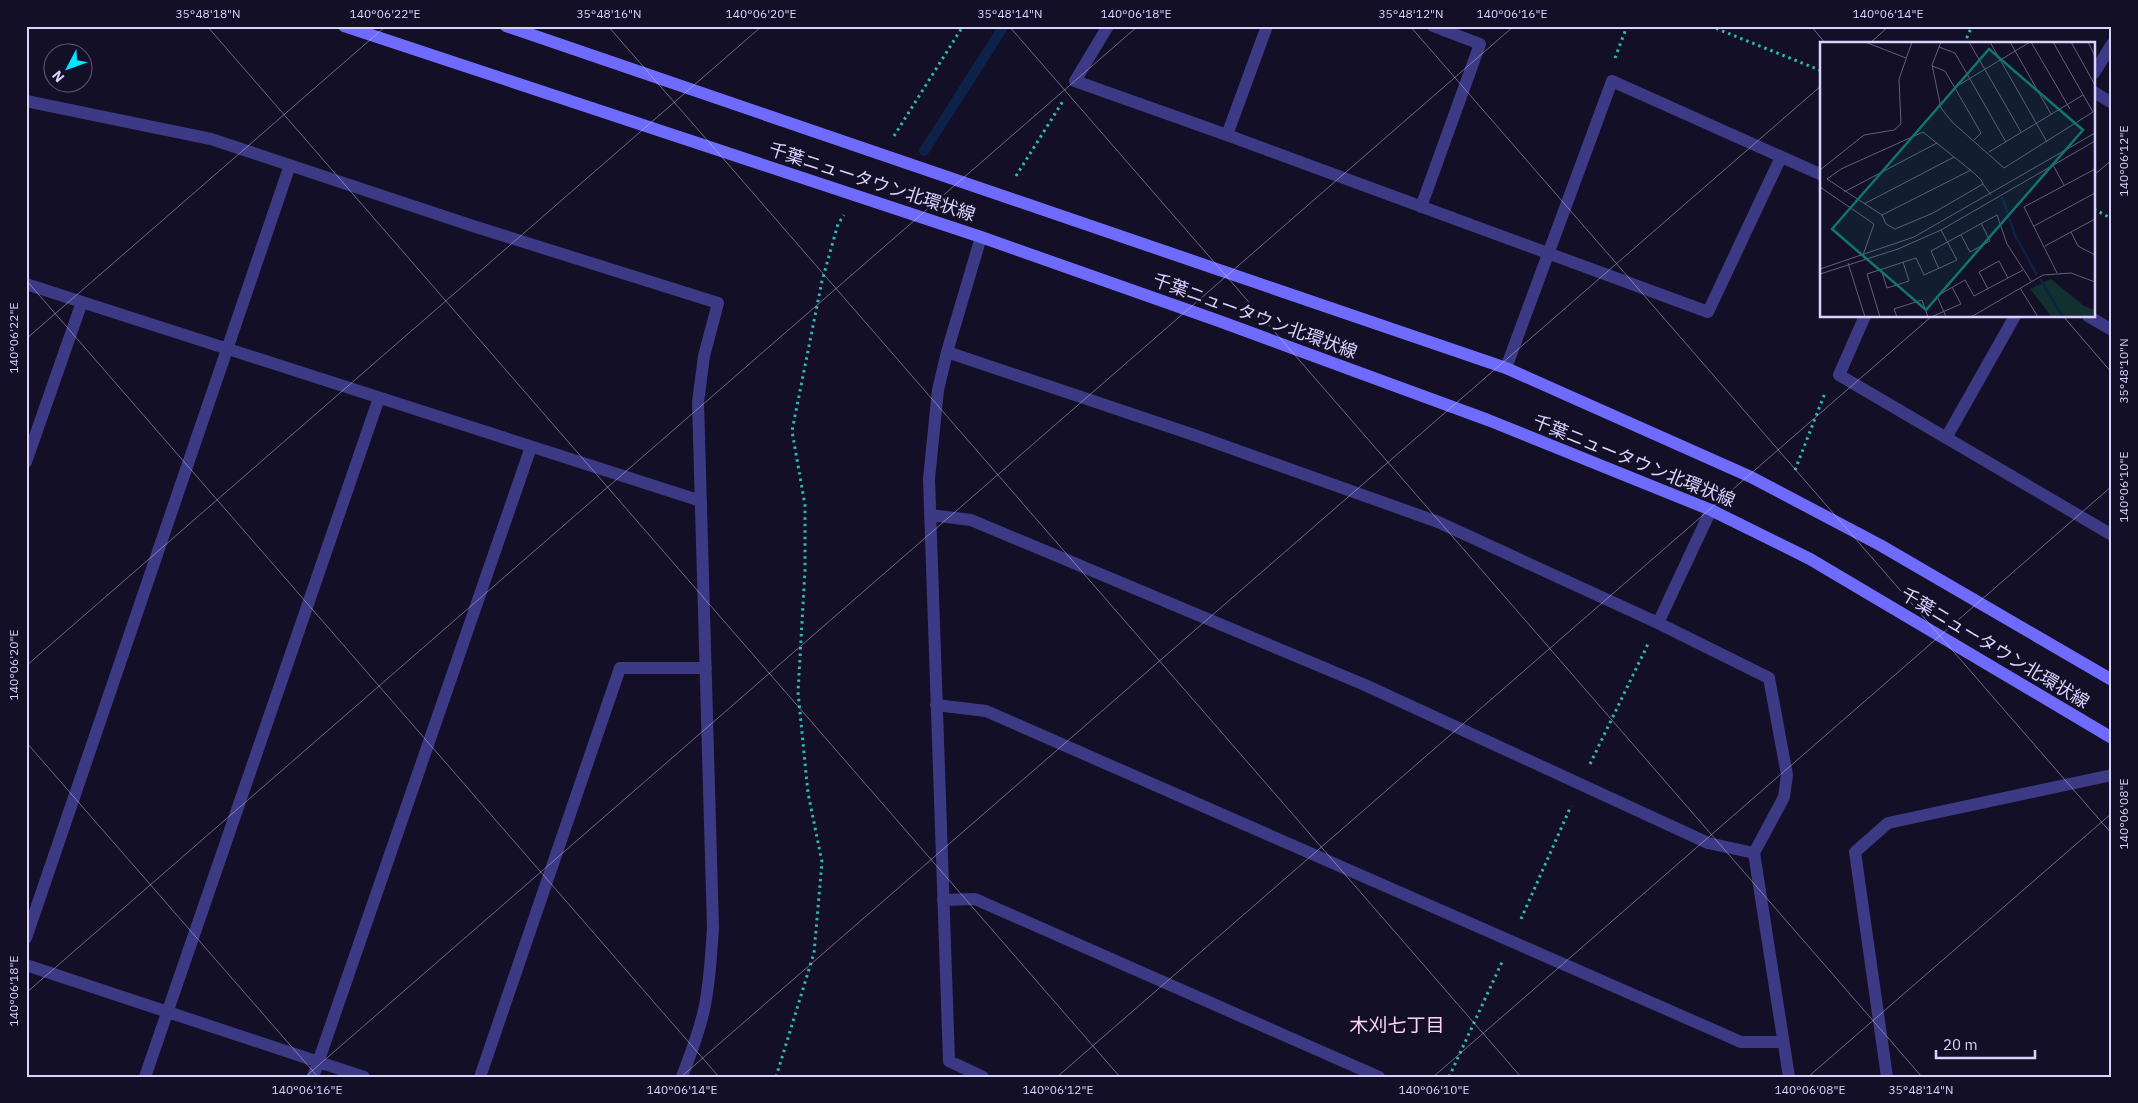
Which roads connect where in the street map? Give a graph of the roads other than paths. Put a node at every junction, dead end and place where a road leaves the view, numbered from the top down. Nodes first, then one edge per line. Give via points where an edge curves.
1 (344, 26) edge
2 (506, 26) edge
3 (1108, 26) edge
4 (1267, 26) edge
5 (1432, 26) edge
6 (2112, 44) edge
7 (2096, 70) edge
8 (2096, 93) edge
9 (26, 101) edge
10 (2112, 103) edge
11 (1227, 135) junction
12 (1781, 156) junction
13 (290, 165) junction
14 (1820, 174) edge
15 (1422, 207) junction
16 (982, 237) junction
17 (1549, 254) junction
18 (26, 284) edge
19 (82, 302) junction
20 (1864, 318) edge
21 (2014, 318) edge
22 (2091, 318) edge
23 (2112, 330) edge
24 (227, 349) junction
25 (946, 352) junction
26 (1506, 368) junction
27 (379, 398) junction
28 (1946, 438) junction
29 (531, 447) junction
30 (26, 462) edge
31 (701, 501) junction
32 (1711, 510) junction
33 (930, 515) junction
34 (2112, 535) edge
35 (1658, 623) junction
36 (706, 668) junction
37 (2112, 680) edge
38 (936, 705) junction
39 (2112, 738) edge
40 (2112, 775) edge
41 (1754, 853) junction
42 (943, 900) junction
43 (26, 938) edge
44 (26, 965) edge
45 (168, 1012) junction
46 (1783, 1042) junction
47 (318, 1062) junction
48 (145, 1077) edge
49 (314, 1077) edge
50 (364, 1077) edge
51 (480, 1077) edge
52 (682, 1077) edge
53 (983, 1077) edge
54 (1379, 1077) edge
55 (1789, 1077) edge
56 (1886, 1077) edge

1 - 16 main road, 千葉ニュータウン北環状線
2 - 26 main road, 千葉ニュータウン北環状線
3 - 11 street via 1075,81
4 - 11 street
5 - 15 street via 1480,44
6 - 7 street
8 - 10 street
9 - 13 street via 211,139
11 - 15 street
12 - 14 street
12 - 17 street via 1708,312
12 - 17 street via 1612,81
13 - 24 street
13 - 31 street via 718,303 704,356 698,402
15 - 17 street
16 - 25 street
16 - 32 main road, 千葉ニュータウン北環状線 via 1370,376
17 - 26 street
18 - 19 street
19 - 24 street
19 - 30 street
20 - 28 street via 1839,375
21 - 28 street
22 - 23 street
24 - 27 street
24 - 43 street
25 - 33 street via 933,426
25 - 35 street via 1194,435 1438,522
26 - 37 main road, 千葉ニュータウン北環状線 via 1751,477 1880,545
27 - 29 street
27 - 45 street
28 - 34 street
29 - 31 street
29 - 47 street
31 - 36 street
32 - 35 street
32 - 39 main road, 千葉ニュータウン北環状線 via 1810,559
33 - 38 street
33 - 41 street via 971,520 1365,685 1708,843
35 - 41 street via 1769,678 1787,775 1784,797
36 - 51 street via 620,668
36 - 52 street via 713,928 704,1010
38 - 42 street
38 - 46 street via 986,711 1741,1042
40 - 56 street via 1888,823 1855,852
41 - 46 street
42 - 53 street via 949,1061
42 - 54 street via 975,899
44 - 45 street
45 - 47 street
45 - 48 street
46 - 55 street
47 - 49 street
47 - 50 street

